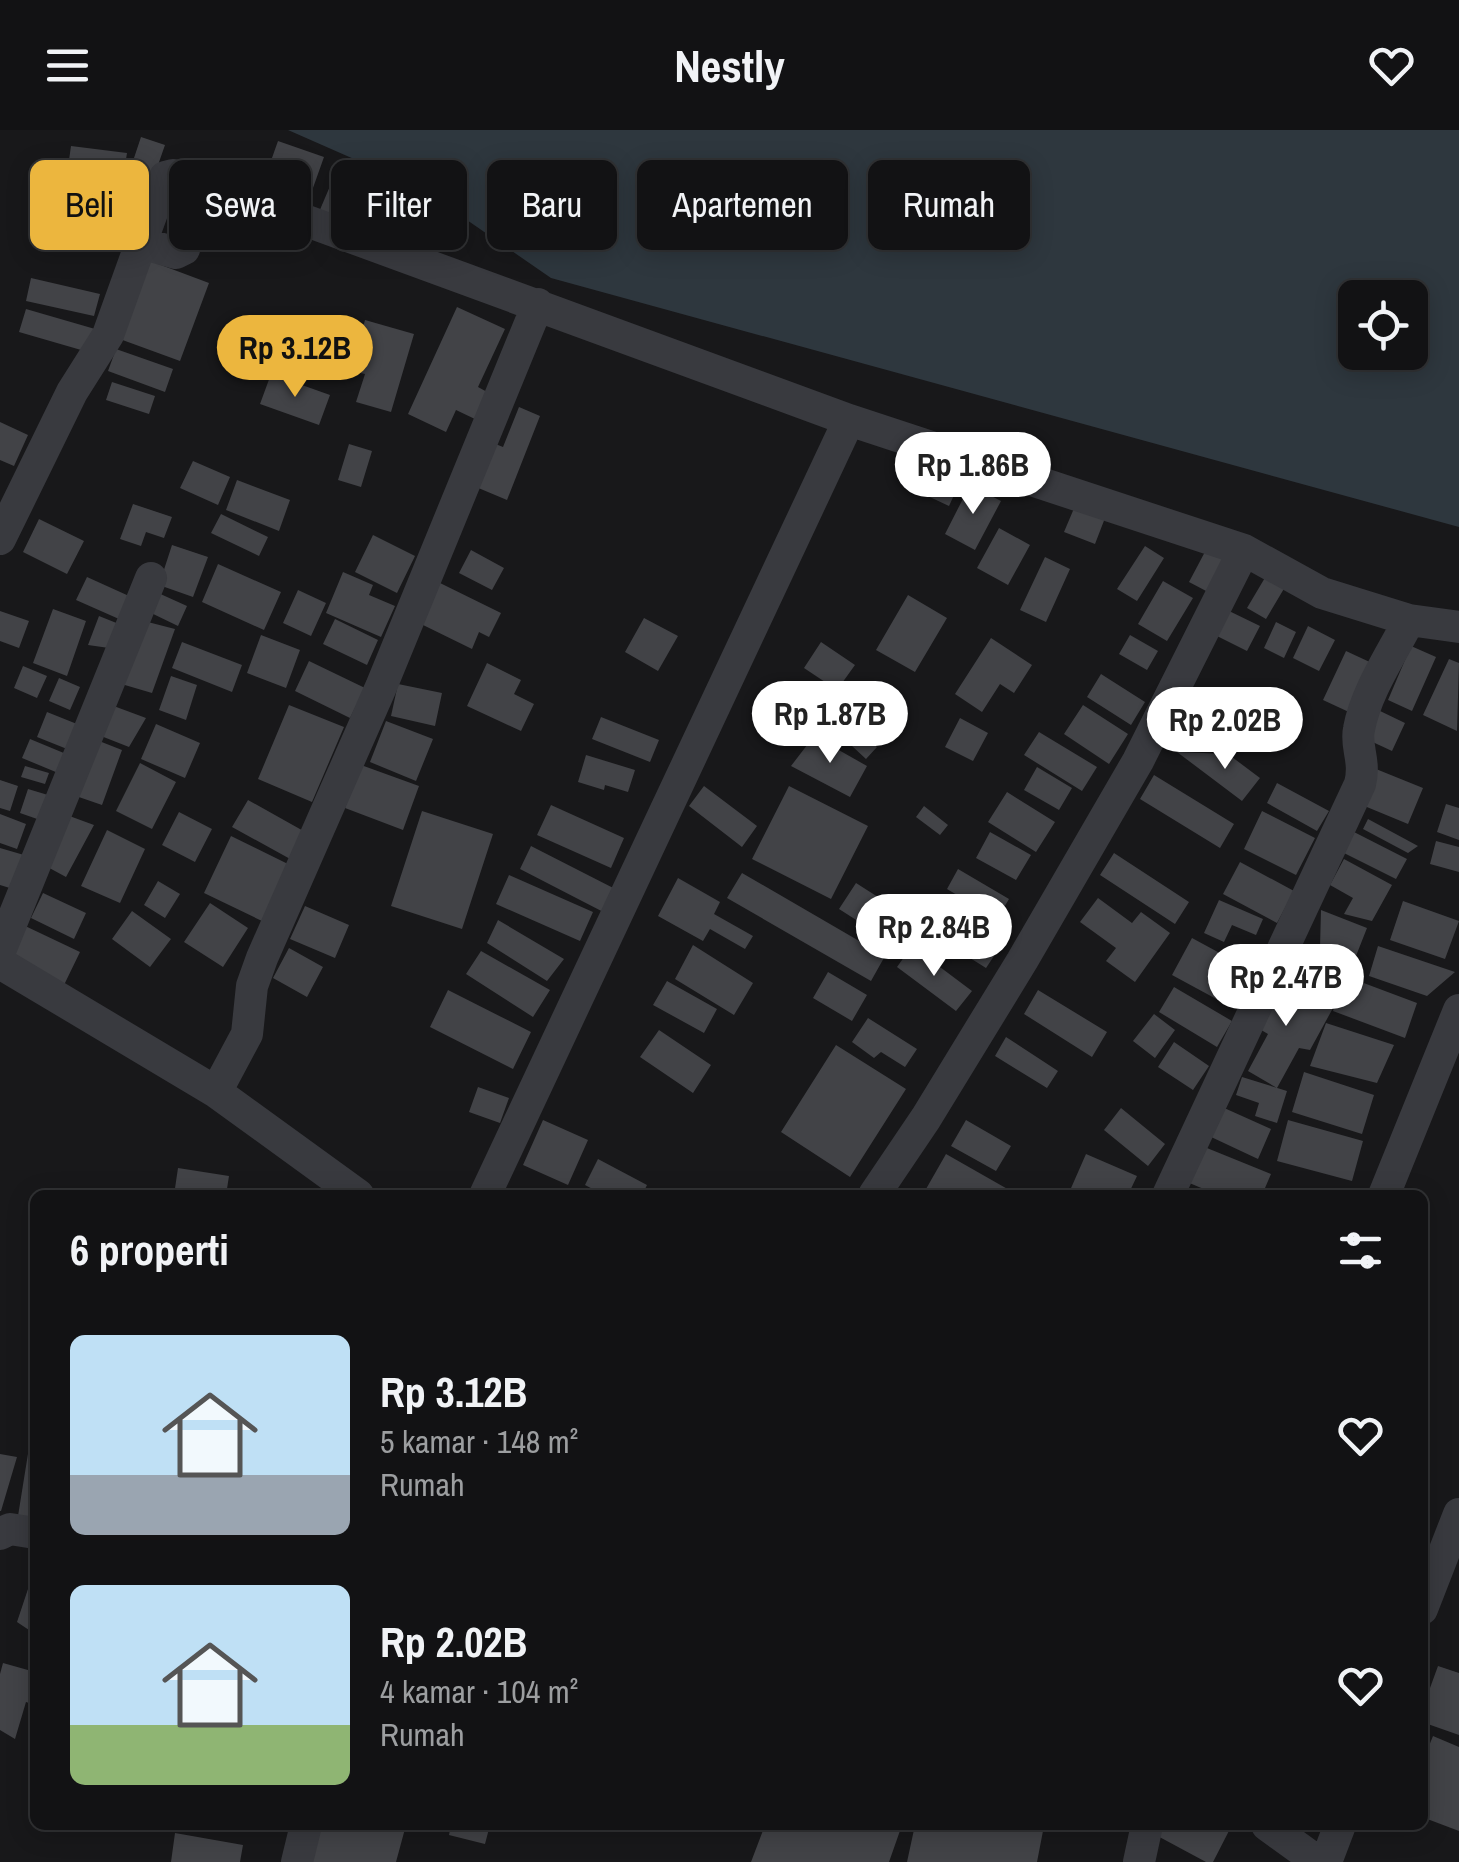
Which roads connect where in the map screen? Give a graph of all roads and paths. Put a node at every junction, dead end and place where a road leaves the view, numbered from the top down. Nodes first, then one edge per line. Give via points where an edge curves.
1 (169, 176) edge
2 (149, 222) edge
3 (311, 222) edge
4 (139, 250) edge
5 (538, 304) junction
6 (849, 420) junction
7 (0, 539) edge
8 (1244, 550) junction
9 (151, 578) dead end
10 (1409, 620) junction
11 (1459, 627) edge
12 (0, 951) edge
13 (0, 962) edge
14 (1459, 1010) edge
15 (216, 1092) junction
16 (351, 1190) edge
17 (487, 1190) edge
18 (877, 1190) edge
19 (1170, 1190) edge
20 (1386, 1190) edge
21 (1459, 1514) edge
22 (30, 1533) edge
23 (0, 1534) edge
24 (1428, 1594) edge
25 (305, 1830) edge
26 (1146, 1830) edge
27 (1274, 1830) edge
28 (1338, 1830) edge
29 (297, 1862) edge
30 (1139, 1862) edge
31 (1322, 1862) edge

1 - 2 street
3 - 5 street
4 - 7 street via 108,335 72,392
5 - 6 street
5 - 15 street via 262,958 247,1034
6 - 8 street
6 - 17 street
8 - 10 street via 1322,593
8 - 18 street via 1128,778
9 - 12 street
10 - 11 street
10 - 19 street via 1357,734 1360,784
13 - 15 street
14 - 20 street
15 - 16 street
21 - 24 street
22 - 23 street via 10,1528
25 - 29 street
26 - 30 street
27 - 31 street
28 - 31 street

